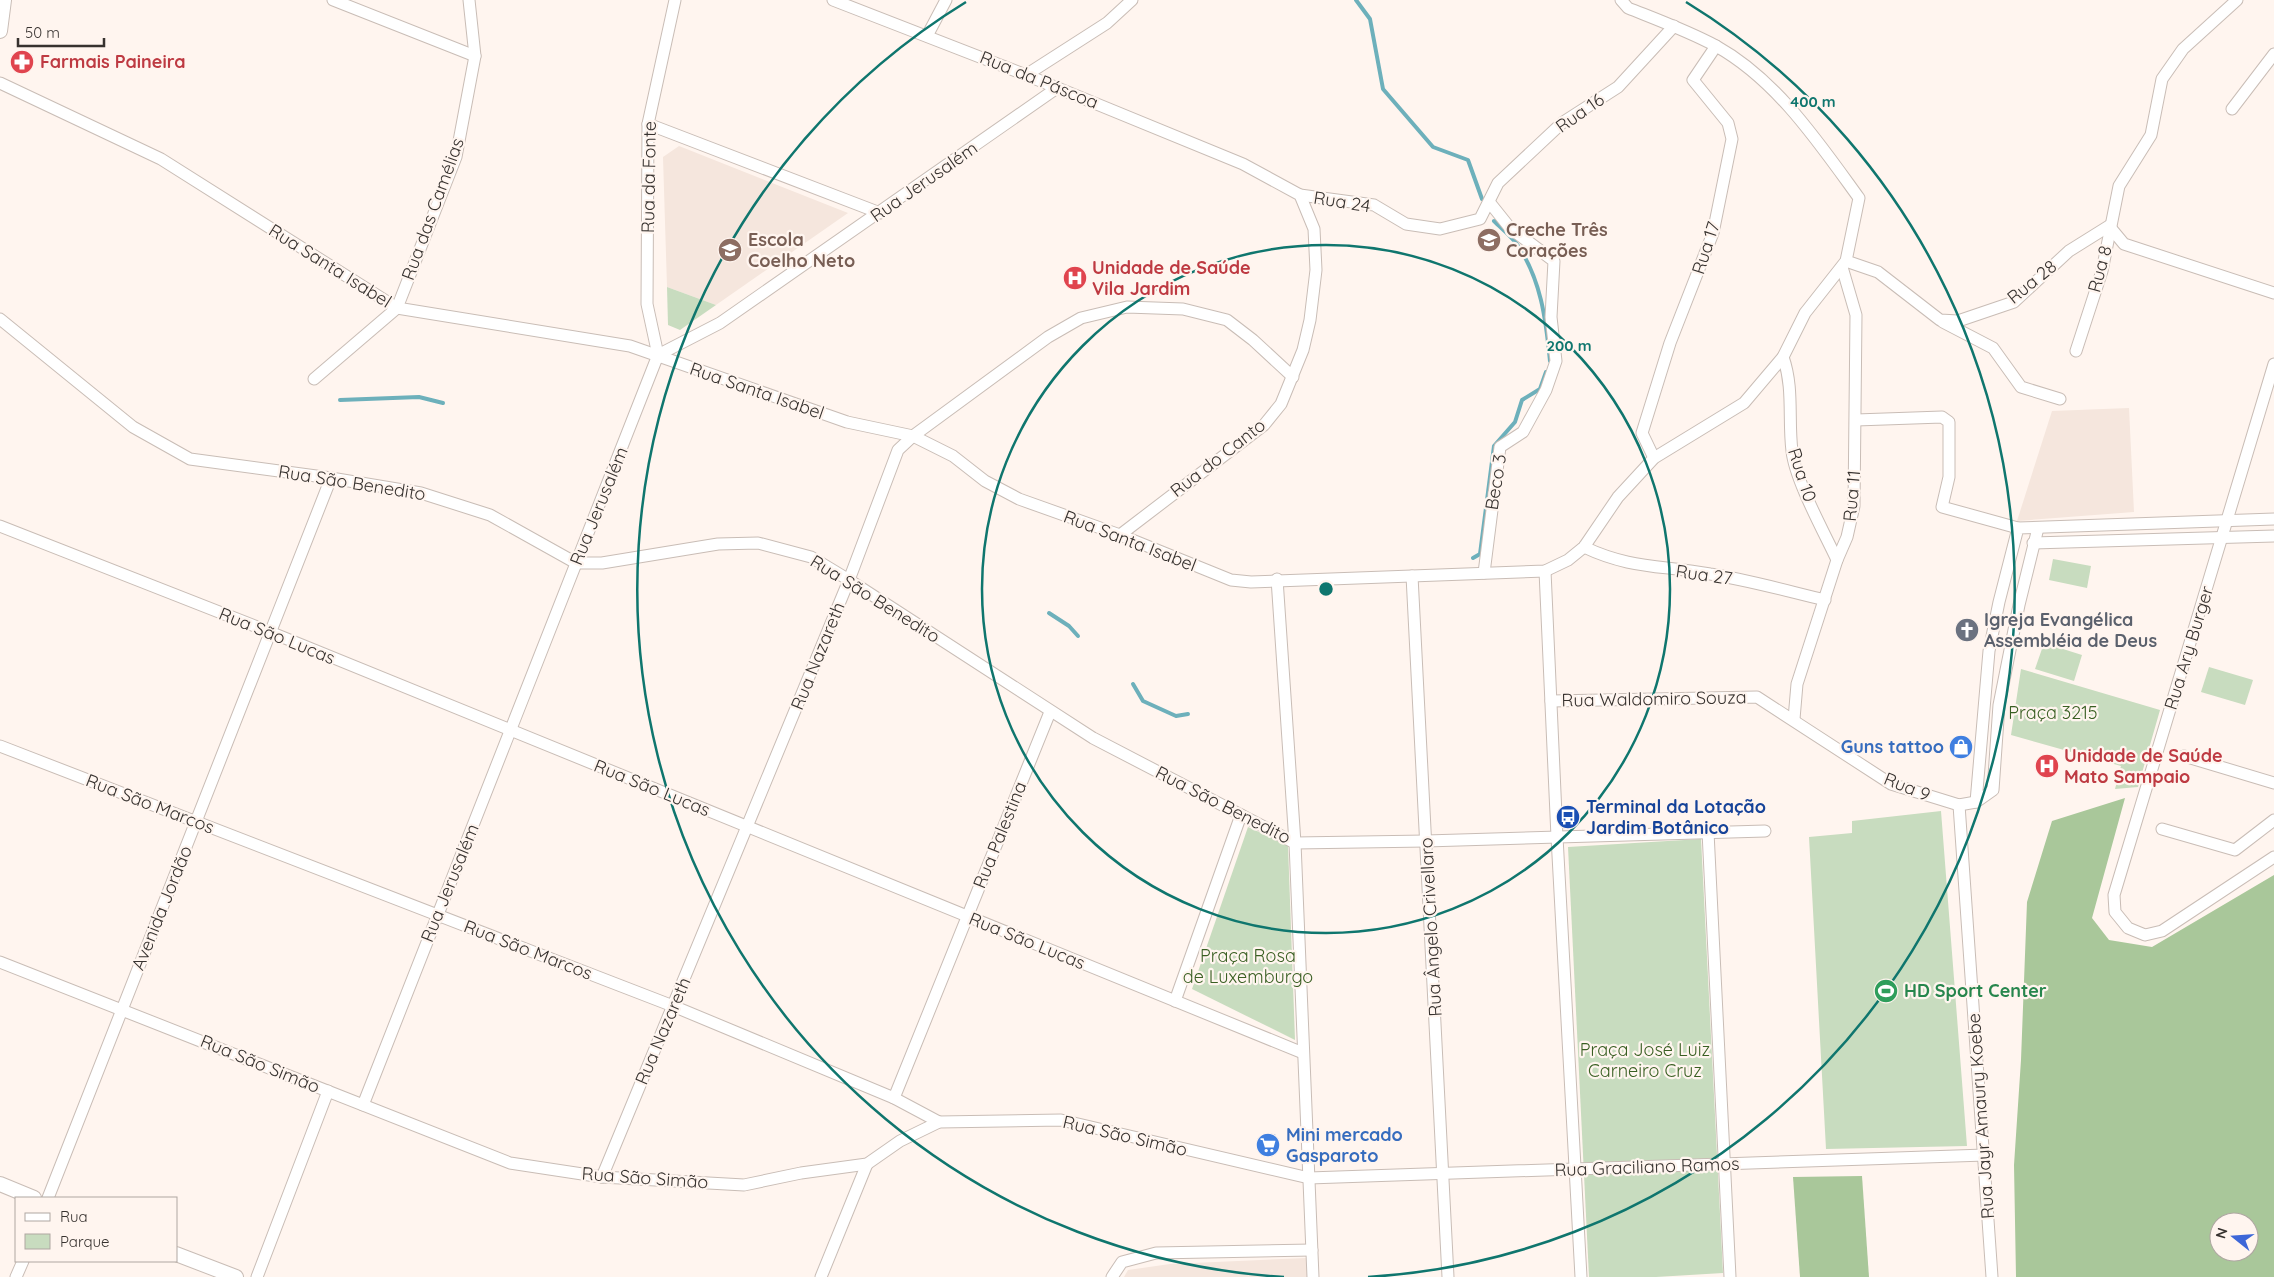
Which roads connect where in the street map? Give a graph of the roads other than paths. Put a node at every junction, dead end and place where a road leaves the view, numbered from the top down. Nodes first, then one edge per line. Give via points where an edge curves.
1 (4, 0) edge
2 (333, 0) edge
3 (469, 0) edge
4 (675, 0) edge
5 (833, 0) edge
6 (946, 0) edge
7 (1132, 0) edge
8 (1621, 0) edge
9 (2237, 0) edge
10 (1674, 26) junction
11 (0, 31) edge
12 (927, 36) junction
13 (1716, 46) junction
14 (2274, 54) edge
15 (475, 56) junction
16 (1026, 75) junction
17 (0, 83) edge
18 (1057, 88) junction
19 (2232, 109) dead end
20 (648, 124) junction
21 (1300, 195) junction
22 (1490, 203) junction
23 (880, 213) junction
24 (2109, 226) junction
25 (1844, 264) junction
26 (2274, 293) edge
27 (397, 308) junction
28 (0, 319) edge
29 (1940, 320) junction
30 (2076, 351) dead end
31 (658, 355) junction
32 (1782, 357) junction
33 (2274, 364) edge
34 (1293, 377) junction
35 (314, 379) dead end
36 (2060, 399) dead end
37 (1856, 420) junction
38 (913, 436) junction
39 (1654, 458) junction
40 (331, 478) junction
41 (2274, 519) edge
42 (2227, 521) junction
43 (0, 526) edge
44 (2018, 528) junction
45 (2038, 528) junction
46 (1120, 535) junction
47 (2274, 536) edge
48 (2222, 537) junction
49 (2034, 543) junction
50 (1584, 547) junction
51 (1837, 560) junction
52 (576, 563) junction
53 (1545, 571) junction
54 (1484, 573) junction
55 (1412, 576) junction
56 (1277, 579) junction
57 (849, 580) junction
58 (1825, 600) junction
59 (270, 632) junction
60 (1757, 697) joint
61 (1551, 701) junction
62 (1050, 712) junction
63 (1794, 719) junction
64 (510, 730) junction
65 (0, 746) edge
66 (2184, 756) dead end
67 (2274, 783) edge
68 (1976, 802) junction
69 (1959, 805) junction
70 (1241, 815) junction
71 (2274, 820) edge
72 (196, 822) junction
73 (747, 827) junction
74 (2162, 829) dead end
75 (1764, 831) dead end
76 (1708, 832) junction
77 (1557, 837) junction
78 (1426, 842) junction
79 (1295, 843) junction
80 (2274, 856) edge
81 (437, 915) junction
82 (967, 917) junction
83 (0, 962) edge
84 (1175, 1002) junction
85 (673, 1006) junction
86 (122, 1009) junction
87 (1303, 1054) junction
88 (328, 1091) junction
89 (894, 1098) junction
90 (363, 1105) junction
91 (939, 1122) junction
92 (1985, 1156) junction
93 (867, 1164) junction
94 (1724, 1164) junction
95 (1575, 1169) junction
96 (1444, 1174) junction
97 (602, 1177) junction
98 (1310, 1178) junction
99 (0, 1184) edge
100 (32, 1197) edge
101 (48, 1197) edge
102 (1312, 1250) junction
103 (178, 1255) edge
104 (23, 1262) edge
105 (16, 1277) edge
106 (236, 1277) edge
107 (257, 1277) edge
108 (822, 1277) edge
109 (1112, 1277) edge
110 (1313, 1277) edge
111 (1448, 1277) edge
112 (1581, 1277) edge
113 (1730, 1277) edge
114 (1992, 1277) edge

1 - 11 main road
2 - 15 street
3 - 15 street, Rua das Camélias
4 - 20 street, Rua da Fonte
5 - 12 street, Rua da Páscoa
6 - 12 street
7 - 16 street via 1107,23
8 - 10 street via 1628,8
9 - 24 street, Rua 8 via 2183,49 2162,79 2151,135 2120,186
10 - 13 street
10 - 22 street, Rua 16 via 1618,87 1562,123 1498,183
12 - 16 street, Rua da Páscoa
13 - 25 street via 1769,86 1825,151 1859,198
13 - 39 street, Rua 17 via 1693,80 1728,123 1732,139 1713,233 1670,343 1642,433
14 - 19 street
15 - 27 street, Rua das Camélias via 456,157
16 - 18 street, Rua da Páscoa
17 - 27 street, Rua Santa Isabel via 161,158
18 - 21 street, Rua da Páscoa via 1243,164
18 - 23 street, Rua Jerusalém
20 - 23 street
20 - 31 street, Rua da Fonte via 648,304
21 - 22 street, Rua 24 via 1374,205 1406,224 1440,229 1480,219
21 - 34 street, Rua do Canto via 1314,230 1316,270 1305,343
22 - 54 street, Beco 3 via 1510,228 1554,261 1551,317 1556,361 1546,390 1523,432 1500,447
23 - 31 street, Rua Jerusalém via 720,323
24 - 26 street via 2124,244
24 - 29 street, Rua 28 via 2069,251 2014,302 1958,322
24 - 30 street, Rua 8 via 2102,271
25 - 29 street via 1878,272
25 - 32 street via 1805,313
25 - 37 street, Rua 11 via 1856,315
27 - 31 street, Rua Santa Isabel via 630,346
27 - 35 street, Rua das Camélias
28 - 40 street, Rua São Benedito via 133,428 190,459
29 - 36 street via 1993,348 2021,387
31 - 38 street, Rua Santa Isabel via 847,422
31 - 52 street, Rua Jerusalém
32 - 39 street via 1744,403
32 - 51 street, Rua 10 via 1790,376 1792,453 1806,495
33 - 42 street, Rua Ary Burger
34 - 38 street, Rua Nazareth via 1227,320 1183,309 1126,306 1081,318 1048,337
34 - 46 street, Rua do Canto via 1282,404 1264,425
37 - 44 street via 1942,417 1949,422 1949,480 1942,507
37 - 51 street, Rua 11 via 1854,506 1847,537
38 - 46 street, Rua Santa Isabel via 953,456 985,481 1019,499
38 - 57 street, Rua Nazareth via 898,450
39 - 50 street via 1618,497
40 - 52 street, Rua São Benedito via 421,492 490,515
40 - 59 street, Avenida Jordão
41 - 42 street
42 - 45 street
42 - 48 street, Rua Ary Burger
43 - 59 street, Rua São Lucas
44 - 45 street
44 - 68 street via 1989,651
45 - 49 street
46 - 56 street, Rua Santa Isabel via 1231,580
47 - 48 street
48 - 49 street
48 - 80 street, Rua Ary Burger via 2114,895 2115,912 2128,928 2145,935 2162,931
49 - 68 street via 1999,705 1994,790
50 - 53 street via 1568,560
50 - 58 street, Rua 27 via 1643,567 1708,573
51 - 58 street, Rua 11
52 - 57 street, Rua São Benedito via 602,563 718,544 758,543 811,558
52 - 64 street, Rua Jerusalém
53 - 54 street, Rua Santa Isabel
53 - 61 street
54 - 55 street, Rua Santa Isabel
55 - 56 street, Rua Santa Isabel
55 - 78 street, Rua Ângelo Crivellaro
56 - 79 street
57 - 62 street, Rua São Benedito
57 - 73 street, Rua Nazareth
58 - 63 street, Rua 11 via 1797,684
59 - 64 street, Rua São Lucas
59 - 72 street, Avenida Jordão
60 - 61 street, Rua Waldomiro Souza
60 - 63 street, Rua 9
61 - 77 street
62 - 70 street, Rua São Benedito
62 - 82 street, Rua Palestina
63 - 69 street, Rua 9 via 1891,784
64 - 73 street, Rua São Lucas
64 - 81 street, Rua Jerusalém
65 - 72 street, Rua São Marcos
66 - 67 street
68 - 69 street
69 - 92 street, Rua Jayr Amaury Koebe
70 - 79 street, Rua São Benedito
70 - 84 street
71 - 74 street via 2236,850
72 - 81 street, Rua São Marcos
72 - 86 street, Avenida Jordão
73 - 82 street, Rua São Lucas
73 - 85 street, Rua Nazareth
75 - 76 street, Rua São Benedito
76 - 77 street, Rua São Benedito
76 - 94 street
77 - 78 street, Rua São Benedito
77 - 95 street
78 - 79 street, Rua São Benedito
78 - 96 street, Rua Ângelo Crivellaro
79 - 87 street
81 - 85 street, Rua São Marcos
81 - 90 street, Rua Jerusalém
82 - 84 street, Rua São Lucas
82 - 89 street, Rua Palestina
83 - 86 street, Rua São Simão
84 - 87 street, Rua São Lucas
85 - 89 street, Rua São Marcos
85 - 97 street, Rua Nazareth
86 - 88 street, Rua São Simão
86 - 101 street, Avenida Jordão
87 - 98 street
88 - 90 street, Rua São Simão
88 - 107 street
89 - 91 street, Rua São Marcos
90 - 97 street, Rua São Simão via 510,1163
91 - 93 street, Rua São Simão via 900,1141
91 - 98 street, Rua São Simão via 1060,1120
92 - 94 street, Rua Graciliano Ramos
92 - 114 street, Rua Jayr Amaury Koebe
93 - 97 street, Rua São Simão via 744,1185
93 - 108 street
94 - 95 street, Rua Graciliano Ramos
94 - 113 street
95 - 96 street, Rua Graciliano Ramos
95 - 112 street
96 - 98 street, Rua Graciliano Ramos
96 - 111 street, Rua Ângelo Crivellaro
98 - 102 street
99 - 100 main road
102 - 109 street via 1156,1253 1122,1262
102 - 110 street
103 - 106 main road
104 - 105 street

